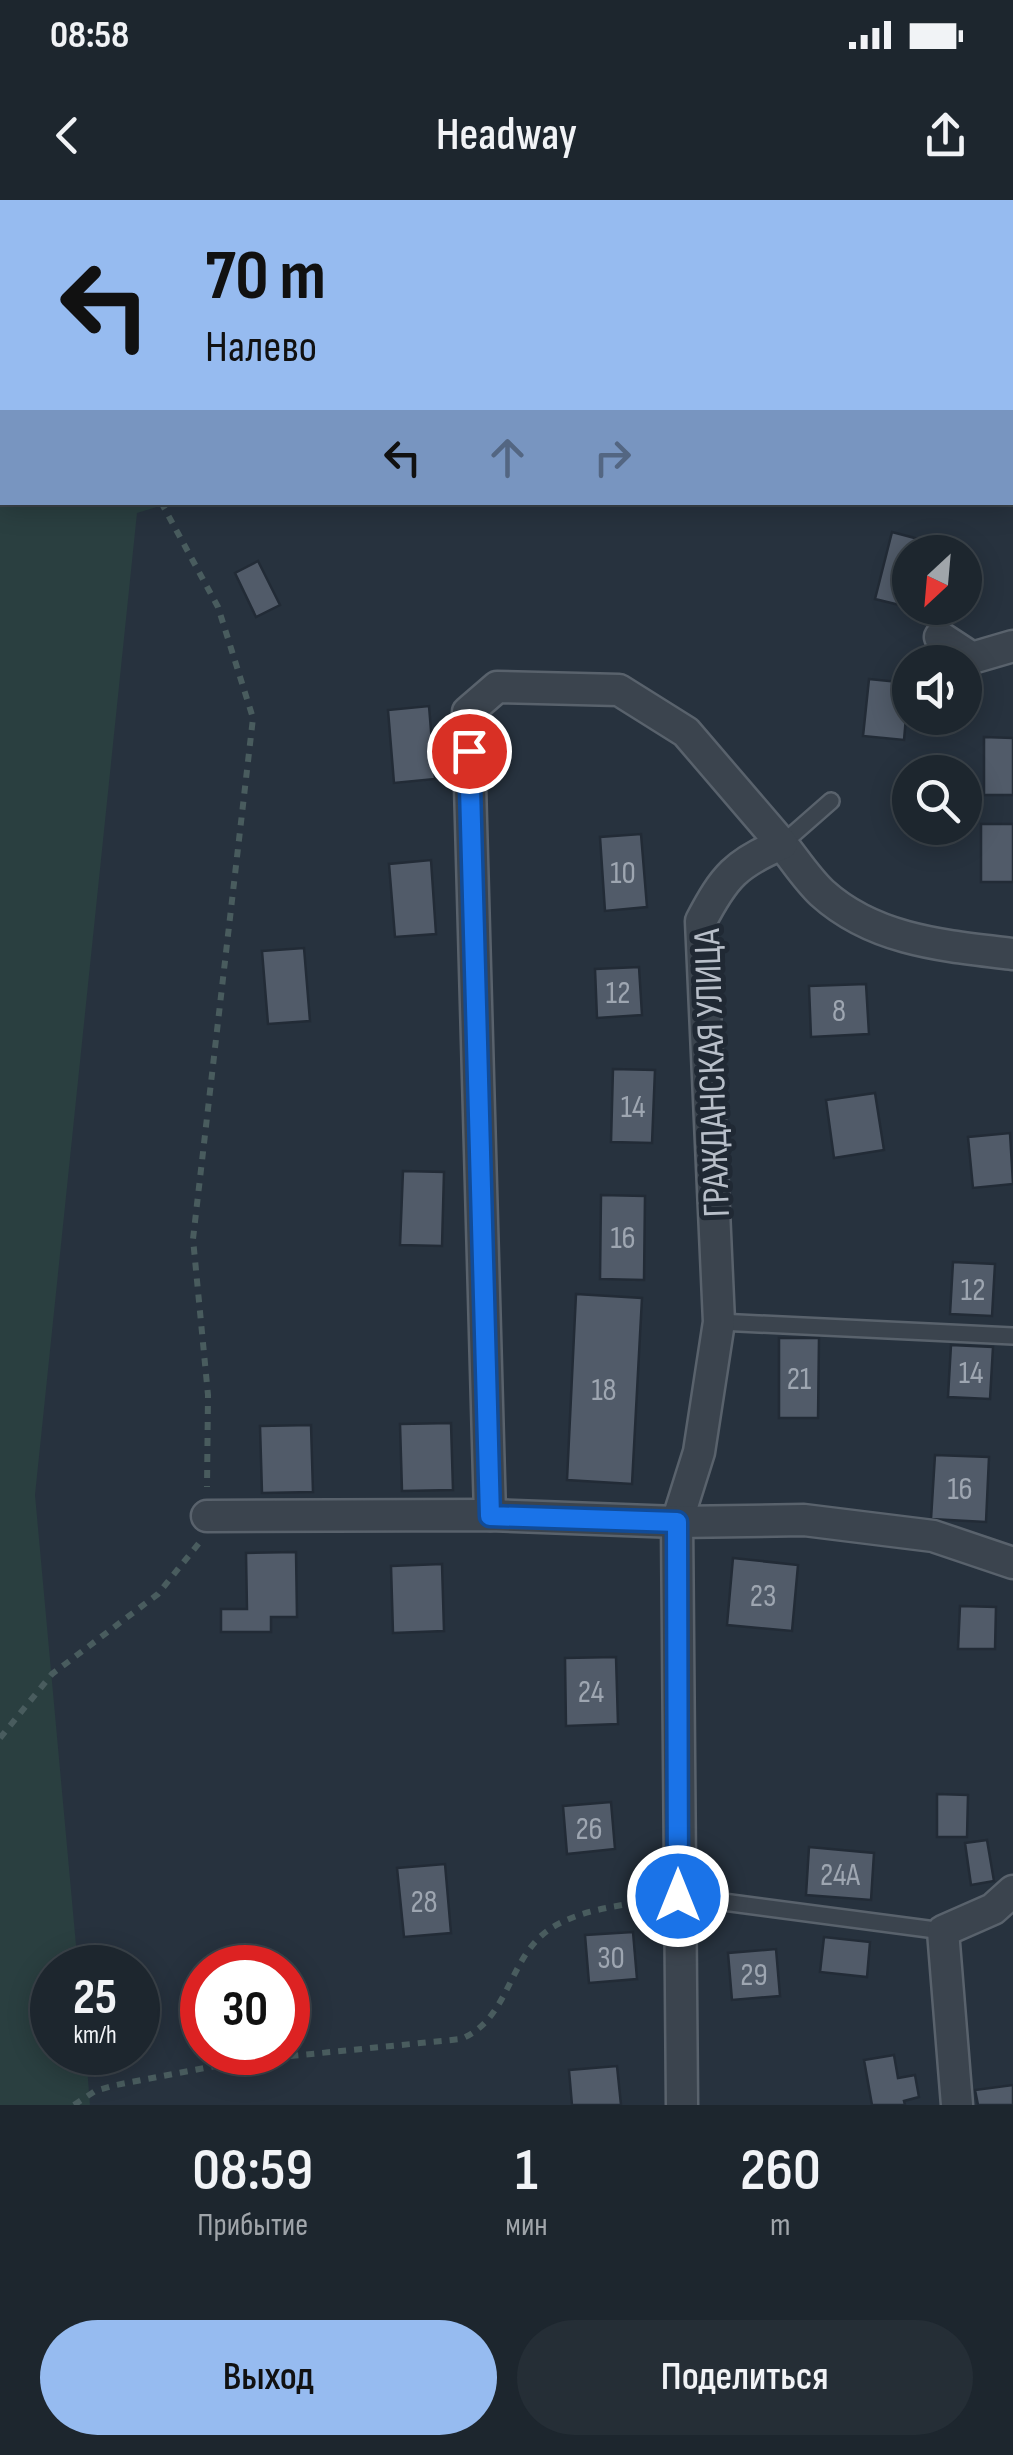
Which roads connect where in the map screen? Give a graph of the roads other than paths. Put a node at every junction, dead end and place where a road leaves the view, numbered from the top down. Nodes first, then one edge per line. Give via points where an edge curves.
1 (940, 637) dead end
2 (1013, 646) edge
3 (831, 801) dead end
4 (782, 844) junction
5 (1013, 954) edge
6 (719, 1322) junction
7 (1013, 1336) edge
8 (206, 1516) road end
9 (490, 1516) junction
10 (677, 1522) junction
11 (1013, 1563) edge
12 (1013, 1891) edge
13 (678, 1896) junction
14 (944, 1932) junction
15 (682, 2105) edge
16 (957, 2105) edge

1 - 2 street via 972,658
3 - 4 lane
4 - 5 street via 822,892 868,924 921,943
4 - 6 street, ГРАЖДАНСКАЯ УЛИЦА via 748,858 722,881 702,921
4 - 9 street via 686,732 619,690 497,687 468,712
6 - 7 lane
6 - 10 street, ГРАЖДАНСКАЯ УЛИЦА via 699,1452
8 - 9 street
9 - 10 street
10 - 11 street via 804,1520 933,1536
10 - 13 street, ГРАЖДАНСКАЯ УЛИЦА
12 - 14 street via 993,1909
13 - 14 lane
13 - 15 street, ГРАЖДАНСКАЯ УЛИЦА
14 - 16 street

